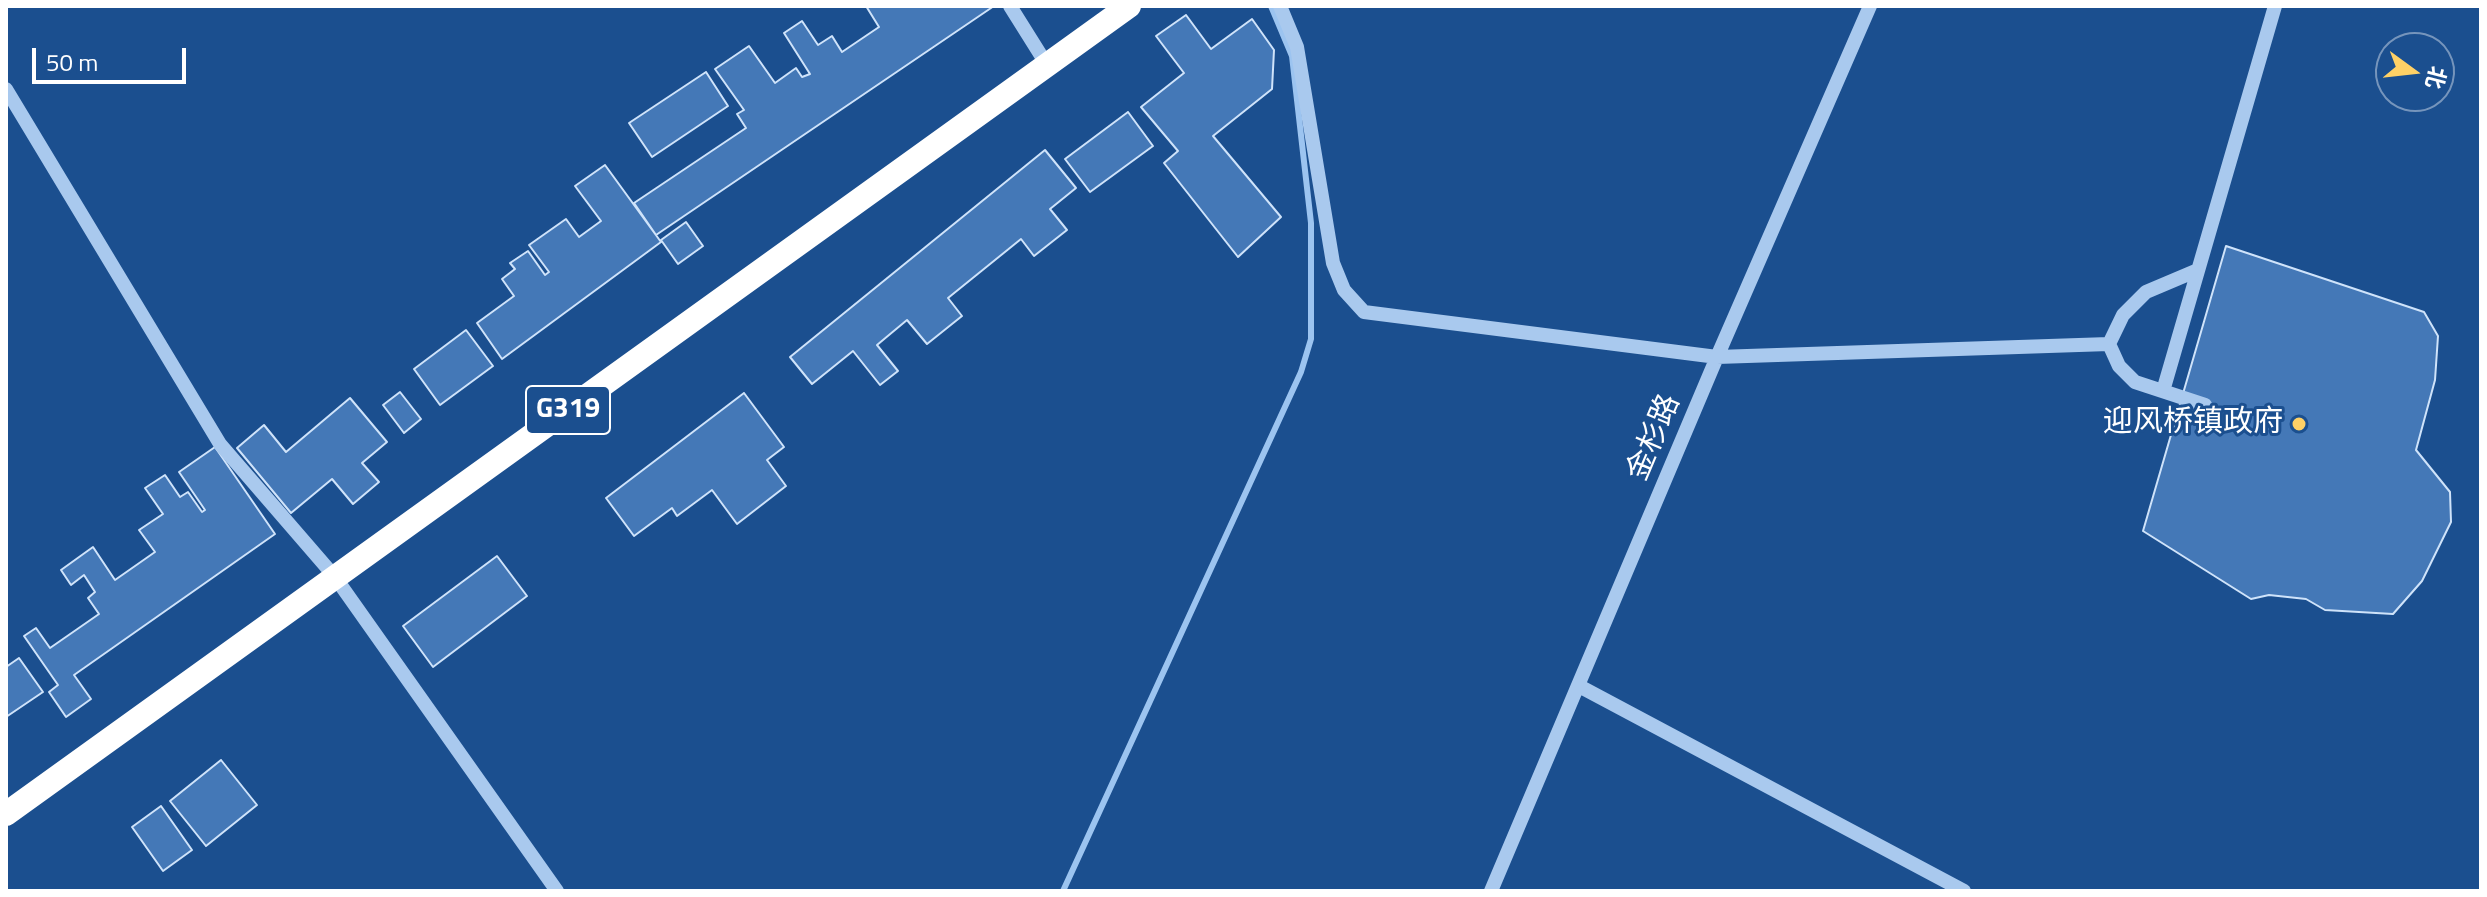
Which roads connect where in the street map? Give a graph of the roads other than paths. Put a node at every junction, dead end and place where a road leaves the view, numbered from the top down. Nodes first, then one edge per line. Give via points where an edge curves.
1 (1010, 6) edge
2 (1129, 6) edge
3 (1280, 6) edge
4 (1870, 6) edge
5 (2275, 6) edge
6 (1047, 65) junction
7 (6, 89) edge
8 (2198, 270) junction
9 (2109, 344) junction
10 (1717, 357) junction
11 (2163, 391) junction
12 (2205, 405) dead end
13 (335, 577) junction
14 (1579, 686) junction
15 (6, 814) edge
16 (557, 891) edge
17 (1491, 891) edge
18 (1964, 891) edge

1 - 6 street
2 - 6 highway, G319
3 - 10 street via 1297,47 1333,263 1344,290 1364,312
4 - 10 street, 金杉路
5 - 8 street
6 - 13 highway, G319
7 - 13 street via 220,444
8 - 9 street via 2146,292 2123,315
8 - 11 street
9 - 10 street
9 - 11 street via 2119,366 2135,382
10 - 14 street, 金杉路
11 - 12 street
13 - 15 highway, G319
13 - 16 street
14 - 17 street, 金杉路
14 - 18 street

